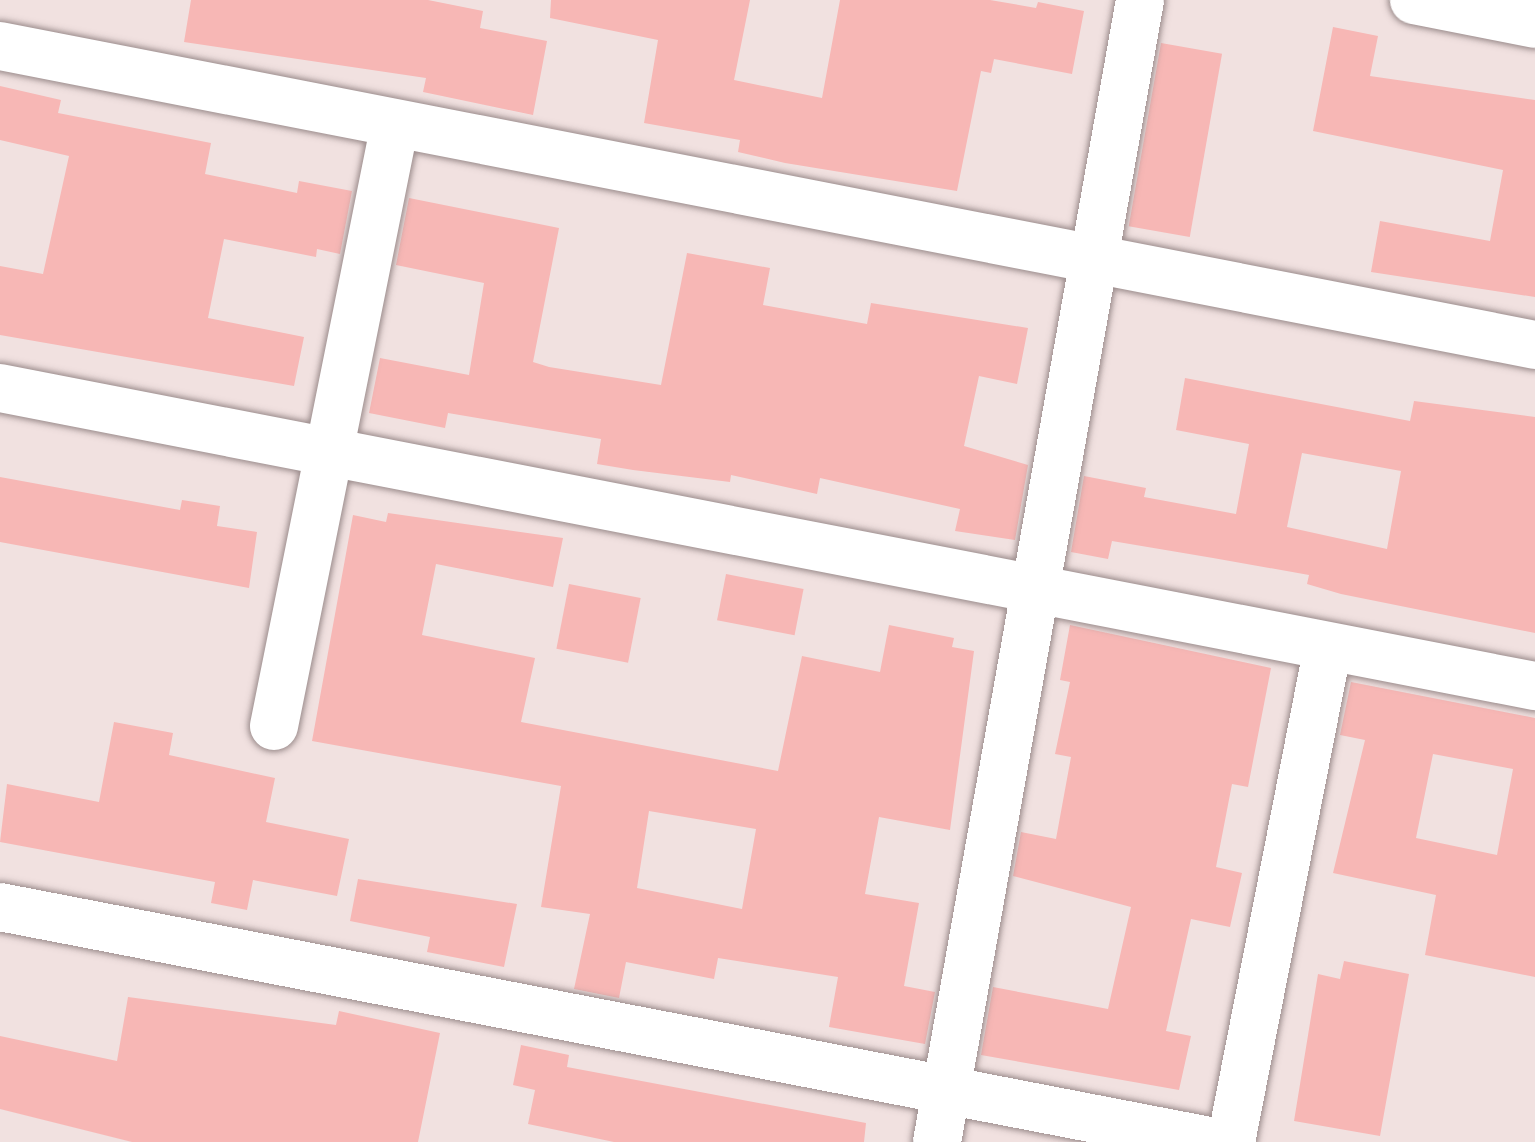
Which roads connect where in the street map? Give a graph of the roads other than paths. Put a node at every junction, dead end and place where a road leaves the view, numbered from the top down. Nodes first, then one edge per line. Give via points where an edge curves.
1 (1140, 0) edge
2 (1414, 0) edge
3 (1535, 24) edge
4 (0, 46) edge
5 (395, 124) junction
6 (1097, 262) junction
7 (1535, 345) edge
8 (0, 388) edge
9 (330, 450) junction
10 (1039, 587) junction
11 (1328, 646) junction
12 (1535, 686) edge
13 (274, 726) dead end
14 (0, 907) edge
15 (946, 1090) junction
16 (937, 1142) edge
17 (1215, 1142) edge
18 (1231, 1142) edge

1 - 6 street
2 - 3 street
4 - 5 street
5 - 6 street
5 - 9 street
6 - 7 street
6 - 10 street
8 - 9 street
9 - 10 street
9 - 13 street
10 - 11 street
10 - 15 street
11 - 12 street
11 - 18 street
14 - 15 street
15 - 16 street
15 - 17 street

